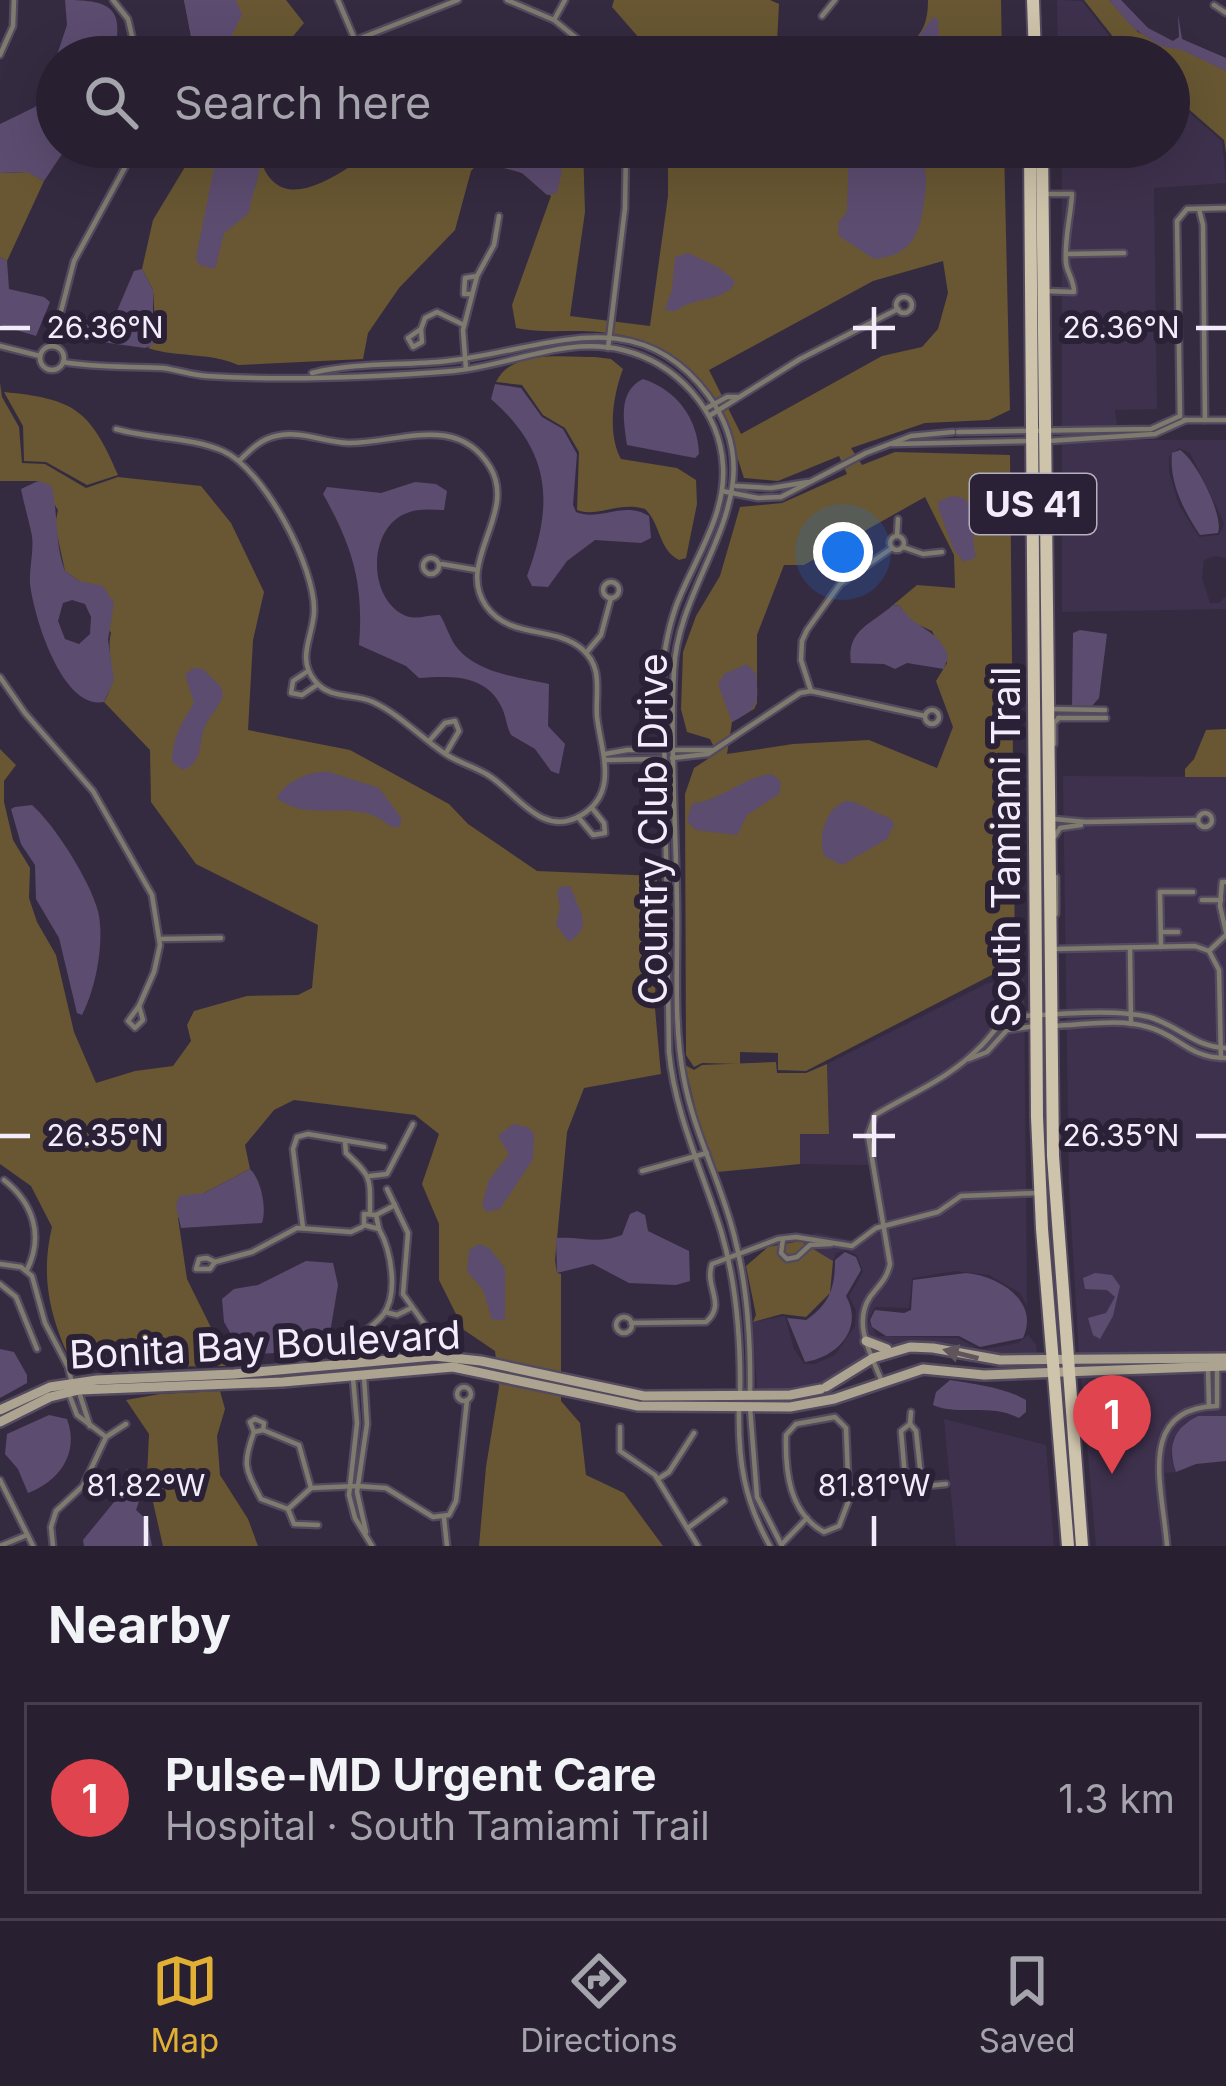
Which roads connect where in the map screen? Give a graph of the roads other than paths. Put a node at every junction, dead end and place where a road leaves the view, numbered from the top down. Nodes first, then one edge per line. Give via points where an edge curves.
1 (14, 0) edge
2 (113, 0) edge
3 (338, 0) edge
4 (458, 0) edge
5 (507, 0) edge
6 (566, 0) edge
7 (835, 0) edge
8 (1034, 0) edge
9 (1214, 5) dead end
10 (1226, 13) edge
11 (822, 16) dead end
12 (554, 20) junction
13 (132, 36) edge
14 (353, 36) edge
15 (365, 36) edge
16 (574, 36) edge
17 (1035, 36) edge
18 (0, 55) edge
19 (125, 168) edge
20 (626, 168) edge
21 (1031, 168) edge
22 (1042, 168) edge
23 (1042, 194) junction
24 (1199, 208) junction
25 (1226, 208) edge
26 (499, 216) dead end
27 (1124, 253) dead end
28 (1067, 254) junction
29 (1043, 291) junction
30 (898, 309) dead end
31 (464, 325) junction
32 (421, 329) dead end
33 (609, 337) junction
34 (0, 346) edge
35 (52, 346) junction
36 (608, 348) junction
37 (40, 356) junction
38 (465, 358) junction
39 (63, 362) junction
40 (466, 369) junction
41 (302, 375) junction
42 (716, 408) junction
43 (707, 412) junction
44 (1183, 418) junction
45 (1205, 420) junction
46 (1226, 420) edge
47 (116, 429) dead end
48 (1039, 436) junction
49 (892, 444) junction
50 (239, 461) junction
51 (722, 488) junction
52 (733, 490) junction
53 (898, 518) dead end
54 (896, 536) junction
55 (903, 547) junction
56 (892, 548) junction
57 (942, 552) dead end
58 (439, 564) dead end
59 (478, 570) junction
60 (611, 598) dead end
61 (586, 653) junction
62 (308, 671) junction
63 (0, 676) edge
64 (317, 685) junction
65 (811, 692) junction
66 (1047, 713) junction
67 (1068, 714) junction
68 (1106, 714) dead end
69 (925, 716) dead end
70 (428, 741) junction
71 (446, 754) junction
72 (663, 754) junction
73 (674, 754) junction
74 (606, 757) junction
75 (592, 807) junction
76 (1048, 812) junction
77 (578, 817) junction
78 (1198, 820) dead end
79 (1086, 822) junction
80 (1226, 882) edge
81 (1193, 892) dead end
82 (1223, 896) edge
83 (1202, 900) dead end
84 (1050, 925) junction
85 (1161, 932) junction
86 (1178, 932) dead end
87 (1226, 933) edge
88 (220, 938) dead end
89 (160, 939) junction
90 (1130, 947) junction
91 (1161, 947) junction
92 (1050, 949) junction
93 (1209, 951) junction
94 (139, 1006) dead end
95 (1130, 1015) junction
96 (1043, 1021) junction
97 (1131, 1024) junction
98 (1223, 1048) edge
99 (1224, 1058) edge
100 (413, 1124) dead end
101 (345, 1141) junction
102 (384, 1147) dead end
103 (706, 1153) junction
104 (696, 1157) junction
105 (642, 1171) dead end
106 (370, 1176) junction
107 (4, 1180) dead end
108 (388, 1189) dead end
109 (1040, 1193) junction
110 (396, 1208) junction
111 (375, 1216) junction
112 (364, 1225) junction
113 (884, 1225) junction
114 (303, 1228) junction
115 (379, 1229) junction
116 (783, 1239) junction
117 (836, 1244) junction
118 (738, 1256) junction
119 (728, 1259) junction
120 (215, 1262) dead end
121 (0, 1264) edge
122 (27, 1270) junction
123 (0, 1284) edge
124 (411, 1308) junction
125 (386, 1309) junction
126 (45, 1323) junction
127 (631, 1323) dead end
128 (29, 1328) junction
129 (358, 1336) junction
130 (435, 1339) dead end
131 (866, 1341) junction
132 (37, 1349) dead end
133 (892, 1350) junction
134 (873, 1358) junction
135 (1217, 1362) edge
136 (1059, 1365) junction
137 (358, 1369) junction
138 (882, 1382) junction
139 (73, 1388) junction
140 (467, 1400) dead end
141 (745, 1401) junction
142 (0, 1410) edge
143 (911, 1412) dead end
144 (0, 1422) edge
145 (126, 1424) dead end
146 (910, 1424) junction
147 (620, 1427) dead end
148 (263, 1430) junction
149 (254, 1432) junction
150 (694, 1433) dead end
151 (106, 1438) junction
152 (1, 1479) edge
153 (658, 1479) junction
154 (946, 1484) dead end
155 (349, 1486) junction
156 (357, 1486) junction
157 (922, 1487) junction
158 (311, 1489) junction
159 (724, 1501) dead end
160 (288, 1509) junction
161 (444, 1518) junction
162 (807, 1518) junction
163 (317, 1525) dead end
164 (688, 1528) junction
165 (27, 1535) junction
166 (370, 1544) edge
167 (0, 1546) edge
168 (33, 1546) edge
169 (53, 1546) edge
170 (447, 1546) edge
171 (698, 1546) edge
172 (778, 1546) edge
173 (1068, 1546) edge
174 (1082, 1546) edge
175 (1167, 1546) edge

1 - 18 street
2 - 13 street
3 - 14 street
4 - 15 street
5 - 12 street
6 - 12 street
7 - 11 street
8 - 17 main road
9 - 10 street
12 - 16 street
19 - 35 street via 74,261
20 - 33 street
21 - 48 main road, South Tamiami Trail / US 41
22 - 23 main road, South Tamiami Trail / US 41
23 - 28 street via 1072,194
23 - 29 main road, South Tamiami Trail / US 41
24 - 25 street
24 - 44 street via 1177,221
24 - 45 street
26 - 31 street via 494,244 463,283 471,294
27 - 28 street
28 - 29 street via 1074,292
29 - 48 main road, South Tamiami Trail / US 41
30 - 42 street
31 - 32 street via 437,312
31 - 38 street
33 - 36 street
33 - 38 street via 552,339
33 - 42 street via 663,355
34 - 37 street
35 - 37 street
35 - 39 street
36 - 40 street via 561,348
36 - 43 street via 660,366
37 - 39 street via 47,368
38 - 40 street
38 - 41 street
39 - 41 street via 214,377
40 - 41 street
42 - 43 street
42 - 52 street, Country Club Drive via 732,451
43 - 51 street, Country Club Drive
44 - 45 street
44 - 48 street via 1166,427
45 - 46 street
47 - 50 street via 217,448
48 - 49 street
48 - 49 street via 917,434
48 - 66 main road, South Tamiami Trail / US 41
48 - 66 main road, South Tamiami Trail / US 41 via 1034,627
49 - 52 street via 781,496
50 - 59 street via 287,434 351,443 419,432 457,440 482,456 498,488
50 - 62 street via 275,504 310,584
51 - 52 street
51 - 72 street, Country Club Drive via 668,632
52 - 73 street, Country Club Drive via 677,640
53 - 54 street
54 - 55 street
54 - 56 street
55 - 56 street
55 - 57 street
56 - 65 street via 840,584 807,630 801,660
58 - 59 street
59 - 61 street via 483,602 503,622
60 - 61 street via 601,635
61 - 74 street via 597,673
62 - 64 street
62 - 64 street via 291,692
63 - 89 street via 111,819 152,895
64 - 70 street via 374,702
65 - 69 street
65 - 73 street via 702,756
66 - 67 street
66 - 67 street
66 - 76 main road, South Tamiami Trail / US 41
66 - 76 street via 1054,724
66 - 96 main road, South Tamiami Trail / US 41
67 - 68 street
70 - 71 street
70 - 71 street via 455,722 460,731
71 - 77 street via 543,818
72 - 73 street
72 - 74 street
72 - 104 street, Country Club Drive via 669,1052
73 - 103 street, Country Club Drive via 680,1054
74 - 75 street
75 - 77 street
75 - 77 street via 604,833 593,835
76 - 79 street
76 - 84 main road, South Tamiami Trail / US 41
78 - 79 street
79 - 84 street via 1056,833 1057,913
80 - 82 street
81 - 85 street via 1160,892
82 - 83 street
82 - 87 street
84 - 92 main road, South Tamiami Trail / US 41
85 - 86 street
85 - 91 street
87 - 93 street
88 - 89 street
89 - 94 street
90 - 91 street
90 - 92 street
90 - 95 street
91 - 93 street
92 - 96 main road, South Tamiami Trail / US 41
93 - 98 street via 1219,970
95 - 96 street
95 - 97 street
95 - 98 street
96 - 97 street
96 - 109 main road, South Tamiami Trail / US 41
96 - 113 street via 1005,1020 936,1084 871,1119
96 - 136 main road, South Tamiami Trail / US 41
97 - 99 street
98 - 99 street
100 - 106 street via 387,1174
101 - 102 street
101 - 106 street via 346,1153
101 - 114 street via 297,1137
103 - 104 street
103 - 118 street, Country Club Drive
104 - 105 street
104 - 119 street, Country Club Drive
106 - 111 street
107 - 122 street via 34,1218
108 - 110 street
109 - 113 street via 961,1196 938,1212
109 - 136 main road, South Tamiami Trail / US 41
110 - 111 street
110 - 124 street via 408,1233 403,1294
111 - 112 street via 364,1214
111 - 115 street
112 - 114 street via 351,1232
112 - 115 street
113 - 117 street via 852,1246
113 - 131 street via 889,1269 863,1311
114 - 120 street
115 - 125 street via 391,1274
116 - 117 street
116 - 117 street via 787,1259 810,1245
116 - 118 street
118 - 119 street
118 - 141 street, Country Club Drive via 748,1309
119 - 127 street via 710,1268 717,1304 706,1322
119 - 141 street, Country Club Drive
121 - 122 street
122 - 126 street
123 - 128 street via 13,1291
124 - 125 street
124 - 130 street
125 - 129 street
126 - 128 street
126 - 139 street
128 - 132 street
129 - 137 street
129 - 137 street via 350,1346
131 - 133 street
131 - 134 street
133 - 134 street, Bonita Bay Boulevard
136 -> 133 street, Bonita Bay Boulevard
134 - 138 street
134 - 141 street, Bonita Bay Boulevard via 824,1388
135 - 136 street
135 - 175 street via 1213,1406 1176,1415 1161,1439
136 - 138 street, Bonita Bay Boulevard via 984,1376 935,1368
136 - 173 main road, South Tamiami Trail / US 41
136 - 174 main road, South Tamiami Trail / US 41
137 - 139 street, Bonita Bay Boulevard via 283,1382
137 - 141 street, Bonita Bay Boulevard via 453,1367 638,1406
137 - 155 street
137 - 156 street via 367,1430
138 - 141 street, Bonita Bay Boulevard via 814,1404
139 - 142 street, Bonita Bay Boulevard via 50,1387
139 - 144 street, Bonita Bay Boulevard
139 - 151 street via 76,1415
140 - 161 street via 455,1506
141 - 172 street, Country Club Drive via 754,1481
141 - 172 street, Country Club Drive via 743,1486
143 - 146 street
145 - 151 street
146 - 157 street
146 - 157 street via 901,1431 906,1488
147 - 153 street via 620,1451
148 - 149 street
148 - 149 street via 255,1419
148 - 158 street via 299,1445
149 - 160 street via 246,1470 261,1499
150 - 153 street
151 - 169 street via 83,1486 56,1511
152 - 165 street
153 - 164 street
154 - 157 street
155 - 156 street
155 - 158 street
155 - 166 street
156 - 161 street via 386,1488
156 - 166 street
158 - 160 street
159 - 164 street
160 - 163 street via 295,1524
161 - 170 street
162 - 162 street via 824,1536 839,1526 849,1500 846,1428 835,1417 787,1430 788,1482
162 - 172 street
164 - 171 street
165 - 167 street
165 - 168 street

